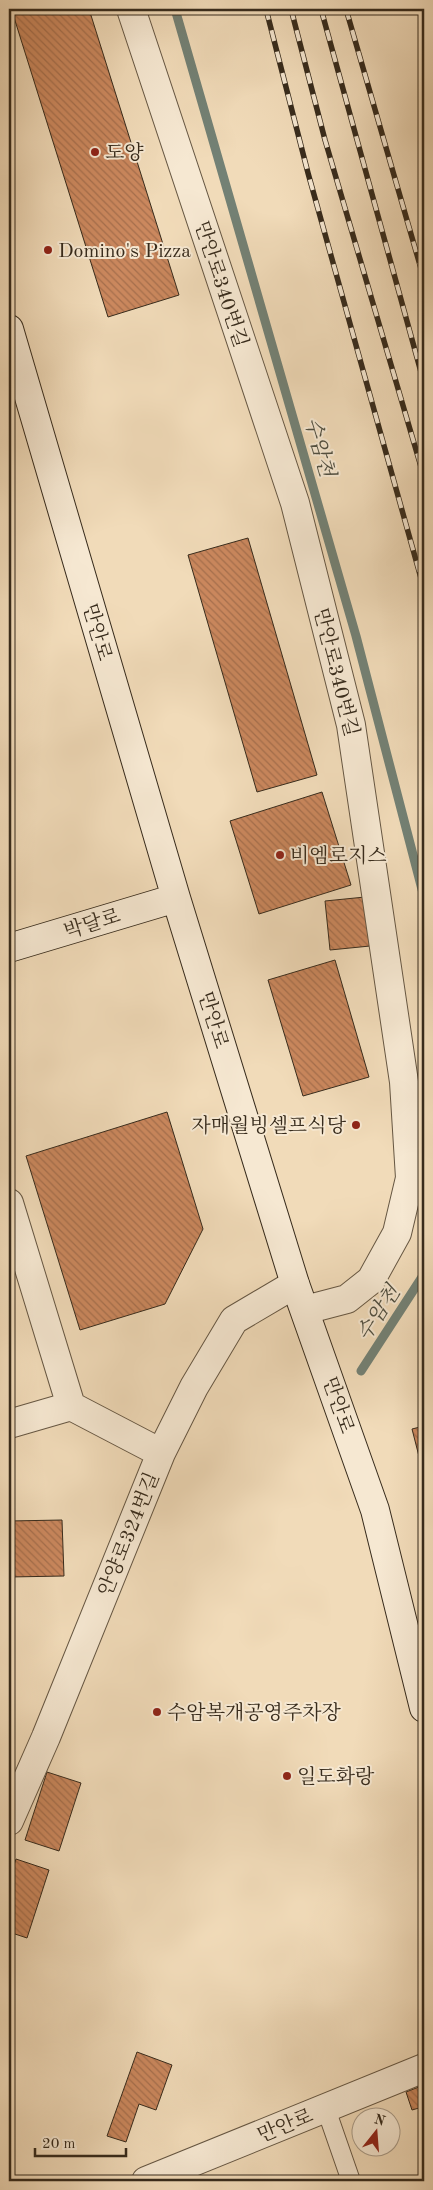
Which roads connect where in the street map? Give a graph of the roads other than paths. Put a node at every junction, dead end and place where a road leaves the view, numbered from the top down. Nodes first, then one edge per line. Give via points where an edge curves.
1 (131, 9) edge
2 (9, 329) edge
3 (176, 898) junction
4 (9, 948) edge
5 (9, 1203) edge
6 (295, 1284) junction
7 (306, 1310) junction
8 (72, 1406) junction
9 (9, 1424) edge
10 (160, 1452) junction
11 (424, 1708) edge
12 (9, 1821) edge
13 (424, 2068) edge
14 (326, 2109) junction
15 (146, 2181) edge
16 (351, 2181) edge

1 - 7 street, 만안로340번길 via 295,503 349,715 402,1072 410,1178 397,1233 371,1280 347,1299
2 - 3 street, 만안로
3 - 4 street, 박달로
3 - 6 street, 만안로
5 - 8 street
6 - 7 street, 만안로
6 - 10 street, 안양로324번길 via 234,1320
7 - 11 street, 만안로 via 375,1510
8 - 9 street
8 - 10 street
10 - 12 street, 안양로324번길
13 - 14 street, 만안로
14 - 15 street, 만안로
14 - 16 lane

